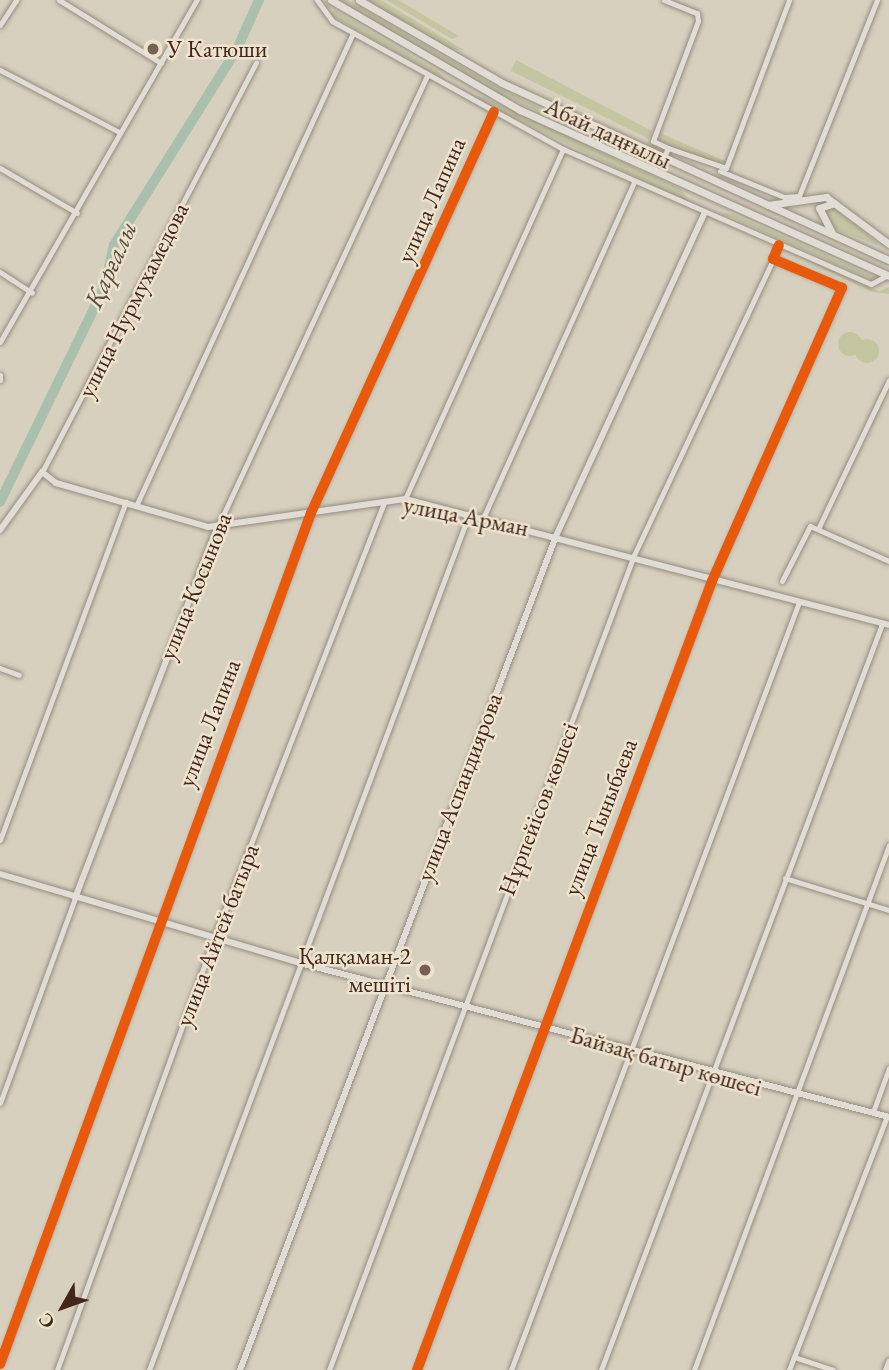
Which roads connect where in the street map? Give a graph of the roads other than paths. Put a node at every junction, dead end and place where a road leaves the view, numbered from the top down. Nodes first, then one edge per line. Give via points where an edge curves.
1 (16, 0) edge
2 (59, 0) edge
3 (197, 0) edge
4 (317, 0) edge
5 (331, 0) edge
6 (359, 0) edge
7 (664, 0) edge
8 (789, 0) edge
9 (877, 0) edge
10 (0, 25) edge
11 (353, 33) junction
12 (256, 62) dead end
13 (161, 63) junction
14 (0, 70) edge
15 (425, 79) junction
16 (494, 112) junction
17 (119, 132) junction
18 (668, 148) junction
19 (563, 149) junction
20 (663, 159) junction
21 (0, 168) edge
22 (720, 171) junction
23 (634, 183) junction
24 (838, 204) junction
25 (762, 205) junction
26 (77, 214) junction
27 (704, 214) junction
28 (842, 239) junction
29 (889, 244) edge
30 (779, 245) junction
31 (773, 259) junction
32 (889, 260) edge
33 (0, 272) edge
34 (889, 276) edge
35 (32, 293) junction
36 (0, 342) edge
37 (889, 380) edge
38 (42, 472) junction
39 (405, 499) junction
40 (127, 501) junction
41 (384, 503) junction
42 (136, 506) junction
43 (311, 513) junction
44 (469, 513) junction
45 (484, 516) junction
46 (218, 526) junction
47 (818, 529) junction
48 (0, 530) edge
49 (555, 536) junction
50 (634, 555) junction
51 (889, 561) edge
52 (712, 581) junction
53 (782, 581) dead end
54 (799, 602) junction
55 (886, 625) edge
56 (0, 668) edge
57 (19, 675) dead end
58 (0, 840) edge
59 (889, 845) edge
60 (0, 874) edge
61 (785, 878) junction
62 (75, 898) junction
63 (868, 903) junction
64 (889, 910) edge
65 (157, 920) junction
66 (215, 936) junction
67 (300, 963) junction
68 (383, 984) junction
69 (464, 1003) junction
70 (542, 1026) junction
71 (630, 1051) junction
72 (889, 1068) edge
73 (712, 1073) junction
74 (797, 1098) junction
75 (0, 1103) edge
76 (873, 1112) junction
77 (888, 1117) edge
78 (794, 1357) junction
79 (889, 1362) edge
80 (0, 1364) edge
81 (57, 1370) edge
82 (149, 1370) edge
83 (240, 1370) edge
84 (329, 1370) edge
85 (417, 1370) edge
86 (511, 1370) edge
87 (601, 1370) edge
88 (694, 1370) edge
89 (789, 1370) edge
90 (833, 1370) edge
91 (886, 1370) edge

1 - 10 street
2 - 13 street
3 - 13 street
4 - 11 street via 327,17
5 - 34 main road, Абай даңғылы via 509,104
6 - 20 main road, Абай даңғылы via 502,83
7 - 18 street via 697,12 698,21 653,141
8 - 22 street
9 - 22 street via 799,196 784,197
11 - 15 street
11 - 42 street
12 - 38 street, улица Нурмухамедова
13 - 17 street
14 - 17 street
15 - 16 street
15 - 46 street, улица Косынова
16 - 19 street
16 - 43 street, улица Лапина
17 - 26 street
18 - 20 street
18 - 22 street
19 - 23 street
19 - 39 street
20 - 25 main road, Абай даңғылы
21 - 26 street
23 - 27 street
23 - 45 street
24 - 25 main road via 820,196
24 - 28 main road via 824,203 819,213
24 - 29 main road
25 - 28 main road, Абай даңғылы
26 - 35 street
27 - 30 street
27 - 49 street, улица Аспандиярова
28 - 32 main road, Абай даңғылы
30 - 31 street, Нұрпейісов көшесі
30 - 34 street via 870,284
31 - 50 street, Нұрпейісов көшесі
31 - 52 street, улица Тыныбаева via 842,288
33 - 35 street
35 - 36 street
37 - 47 street
38 - 40 street, улица Арман via 56,483
38 - 48 street, улица Нурмухамедова
39 - 41 street, улица Арман
39 - 44 street, улица Арман
40 - 42 street, улица Арман
40 - 58 street
41 - 43 street, улица Арман
41 - 66 street, улица Айтей батыра
42 - 46 street, улица Арман
43 - 46 street, улица Арман
43 - 65 street, улица Лапина
44 - 45 street, улица Арман
44 - 67 street
45 - 49 street, улица Арман
46 - 62 street, улица Косынова
47 - 51 street
47 - 53 street via 806,529
49 - 50 street, улица Арман
49 - 68 street, улица Аспандиярова
50 - 52 street, улица Арман
50 - 69 street, Нұрпейісов көшесі
52 - 54 street, улица Арман
52 - 70 street, улица Тыныбаева
54 - 55 street, улица Арман
54 - 71 street
55 - 61 street
56 - 57 street
59 - 63 street
60 - 62 street, Байзақ батыр көшесі
61 - 63 street
61 - 73 street
62 - 65 street, Байзақ батыр көшесі
62 - 75 street, улица Косынова
63 - 64 street
63 - 74 street
65 - 66 street, Байзақ батыр көшесі
65 - 80 street, улица Лапина
66 - 67 street, Байзақ батыр көшесі
66 - 81 street, улица Айтей батыра
67 - 68 street, Байзақ батыр көшесі
67 - 82 street
68 - 69 street, Байзақ батыр көшесі
68 - 83 street, улица Аспандиярова
69 - 70 street, Байзақ батыр көшесі
69 - 84 street, Нұрпейісов көшесі
70 - 71 street, Байзақ батыр көшесі
70 - 85 street, улица Тыныбаева
71 - 73 street, Байзақ батыр көшесі
71 - 86 street
72 - 76 street
73 - 74 street, Байзақ батыр көшесі
73 - 87 street
74 - 76 street, Байзақ батыр көшесі
74 - 88 street
76 - 77 street, Байзақ батыр көшесі
77 - 78 street
78 - 89 street
78 - 90 street
79 - 91 main road

